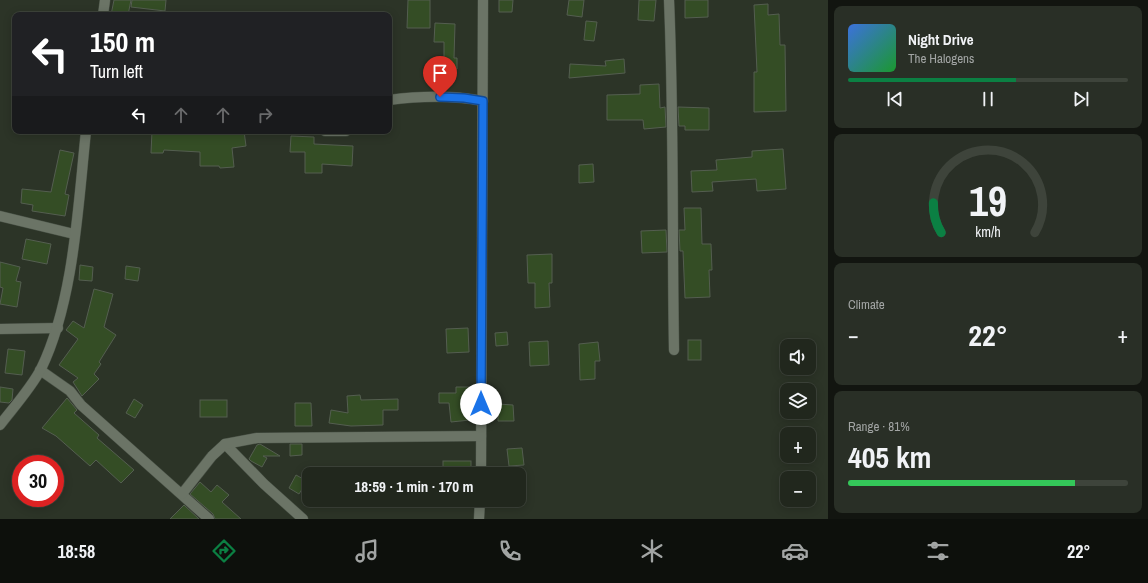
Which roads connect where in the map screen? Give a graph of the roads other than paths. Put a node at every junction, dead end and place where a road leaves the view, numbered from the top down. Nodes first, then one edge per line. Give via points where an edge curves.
1 (105, 0) edge
2 (483, 0) edge
3 (669, 0) edge
4 (103, 12) edge
5 (392, 100) edge
6 (483, 101) junction
7 (86, 134) edge
8 (0, 216) edge
9 (74, 234) junction
10 (58, 328) junction
11 (0, 329) edge
12 (674, 350) dead end
13 (40, 370) junction
14 (0, 425) edge
15 (481, 436) junction
16 (225, 444) junction
17 (482, 467) edge
18 (182, 494) junction
19 (480, 507) edge
20 (209, 519) edge
21 (303, 519) edge
22 (480, 519) edge

1 - 4 street
2 - 6 street
3 - 12 street via 674,157
5 - 6 street via 416,96
6 - 15 street
7 - 9 street
8 - 9 street
9 - 10 street
10 - 11 street
10 - 13 street
13 - 14 street
13 - 18 street via 70,391 81,404
15 - 16 street via 257,438
15 - 17 street
16 - 18 street via 212,456
16 - 21 street
18 - 20 street
19 - 22 street

